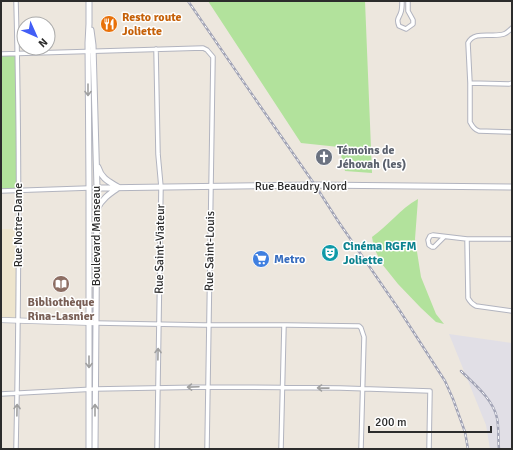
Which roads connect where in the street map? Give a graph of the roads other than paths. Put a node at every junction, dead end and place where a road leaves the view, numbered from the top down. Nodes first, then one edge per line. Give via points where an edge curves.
1 (16, 1) edge
2 (89, 1) edge
3 (402, 1) edge
4 (408, 1) edge
5 (17, 16) edge
6 (512, 28) edge
7 (156, 49) junction
8 (90, 51) junction
9 (56, 52) edge
10 (1, 54) edge
11 (16, 54) edge
12 (18, 56) edge
13 (470, 83) junction
14 (512, 83) edge
15 (512, 132) edge
16 (95, 160) junction
17 (211, 186) junction
18 (161, 187) junction
19 (512, 187) edge
20 (89, 188) junction
21 (97, 188) junction
22 (120, 188) junction
23 (19, 190) junction
24 (1, 191) edge
25 (96, 211) junction
26 (444, 237) junction
27 (467, 239) junction
28 (512, 239) edge
29 (512, 312) edge
30 (1, 320) edge
31 (18, 321) junction
32 (90, 323) junction
33 (96, 323) junction
34 (159, 324) junction
35 (209, 325) junction
36 (284, 325) junction
37 (208, 387) junction
38 (158, 388) junction
39 (283, 388) junction
40 (95, 389) junction
41 (362, 389) junction
42 (89, 390) junction
43 (17, 393) junction
44 (1, 394) edge
45 (16, 449) edge
46 (89, 449) edge
47 (95, 449) edge
48 (157, 449) edge
49 (207, 449) edge
50 (282, 449) edge
51 (361, 449) edge
52 (429, 449) edge

1 - 5 street, Rue Notre-Dame
2 - 8 main road, Boulevard Manseau via 92,41
3 - 4 street via 402,12 397,22 406,30 413,24 408,11
6 - 13 street via 504,34 478,36 470,40
7 - 8 street
7 - 17 street, Rue Saint-Louis via 203,48 213,56
7 - 18 street, Rue Saint-Viateur
8 - 9 street
8 - 16 main road, Boulevard Manseau
8 -> 20 main road, Boulevard Manseau
10 - 11 street
12 - 23 street, Rue Notre-Dame
13 - 14 street
13 - 15 street via 472,126 479,131
16 - 21 main road, Boulevard Manseau
16 - 22 main road via 103,178
17 - 18 main road, Rue Beaudry Nord
17 - 19 main road, Rue Beaudry Nord
17 - 35 street, Rue Saint-Louis
18 - 22 main road, Rue Beaudry Nord
18 - 34 street, Rue Saint-Viateur
20 - 21 main road, Rue Beaudry Nord
20 - 23 street
20 - 32 main road, Boulevard Manseau
21 - 22 main road, Rue Beaudry Nord
21 - 25 main road, Boulevard Manseau
22 - 25 main road via 108,194
23 - 24 street
23 - 31 street, Rue Notre-Dame
25 - 33 main road, Boulevard Manseau
26 - 26 street via 434,247 429,245 430,236
26 - 27 street
27 - 28 street
27 - 29 street via 468,298 476,306
30 - 31 street
31 - 32 street
31 - 43 street, Rue Notre-Dame
32 - 33 street
32 -> 42 main road, Boulevard Manseau
33 - 34 street
33 - 40 main road, Boulevard Manseau
34 - 35 street
38 -> 34 street, Rue Saint-Viateur
35 - 36 street
35 - 37 street, Rue Saint-Louis
36 - 39 street
36 - 41 street via 361,328 364,337
37 -> 38 street
37 - 39 street
37 - 49 street, Rue Saint-Louis
38 - 40 street
38 - 48 street, Rue Saint-Viateur
41 -> 39 street
39 - 50 street
40 - 42 street
47 -> 40 main road, Boulevard Manseau
41 - 51 street
41 - 52 street via 430,392
42 - 43 street
42 - 46 main road, Boulevard Manseau
43 - 44 street
45 -> 43 street, Rue Notre-Dame

